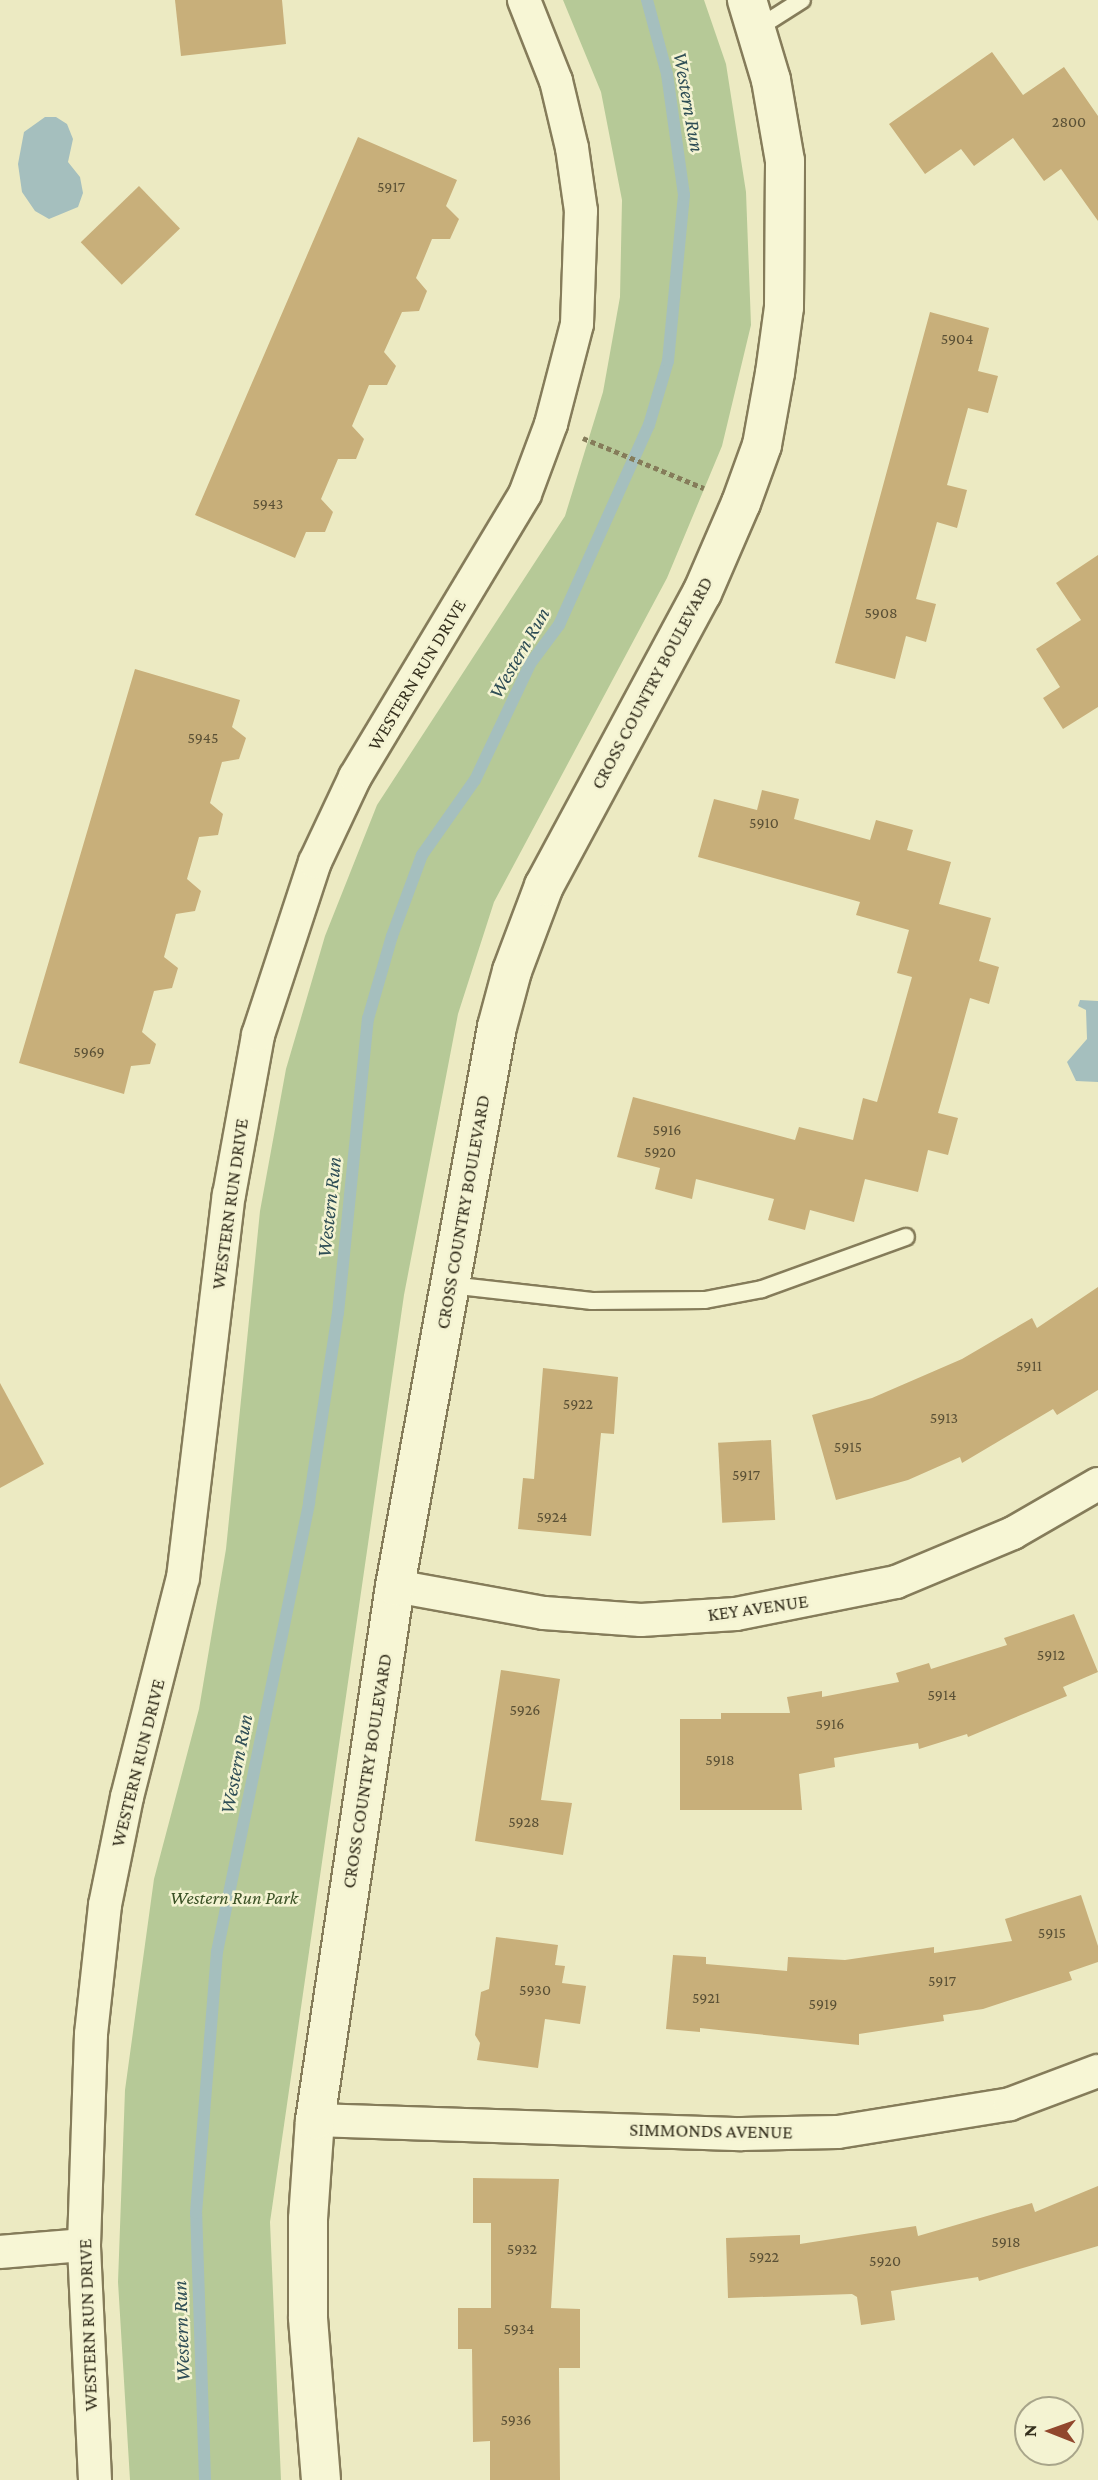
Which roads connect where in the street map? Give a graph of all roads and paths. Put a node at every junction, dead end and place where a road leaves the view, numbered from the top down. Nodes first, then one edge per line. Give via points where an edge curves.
1 (524, 0) edge
2 (802, 0) edge
3 (753, 14) edge
4 (583, 438) dead end
5 (702, 487) dead end
6 (906, 1237) dead end
7 (450, 1285) junction
8 (1098, 1483) edge
9 (395, 1586) junction
10 (1098, 2071) edge
11 (315, 2120) junction
12 (84, 2245) junction
13 (0, 2252) edge
14 (95, 2480) edge
15 (321, 2480) edge

1 - 12 street, WESTERN RUN DRIVE via 556,81 572,148 581,223 577,324 551,424 525,494 355,777 315,862 258,1035 229,1195 183,1578 127,1797 105,1905 91,2034
2 - 3 lane
3 - 7 main road, CROSS COUNTRY BOULEVARD via 785,161 784,307 762,444 702,593 528,925 497,1027
4 - 5 path
6 - 7 lane via 762,1289 705,1300 580,1300
7 - 9 main road, CROSS COUNTRY BOULEVARD
8 - 9 street, KEY AVENUE via 1013,1533 896,1582 736,1614 641,1620 544,1613
9 - 11 main road, CROSS COUNTRY BOULEVARD
10 - 11 street, SIMMONDS AVENUE via 1010,2104 838,2132 741,2134
11 - 15 main road, CROSS COUNTRY BOULEVARD via 308,2219 309,2317
12 - 13 street
12 - 14 street, WESTERN RUN DRIVE

